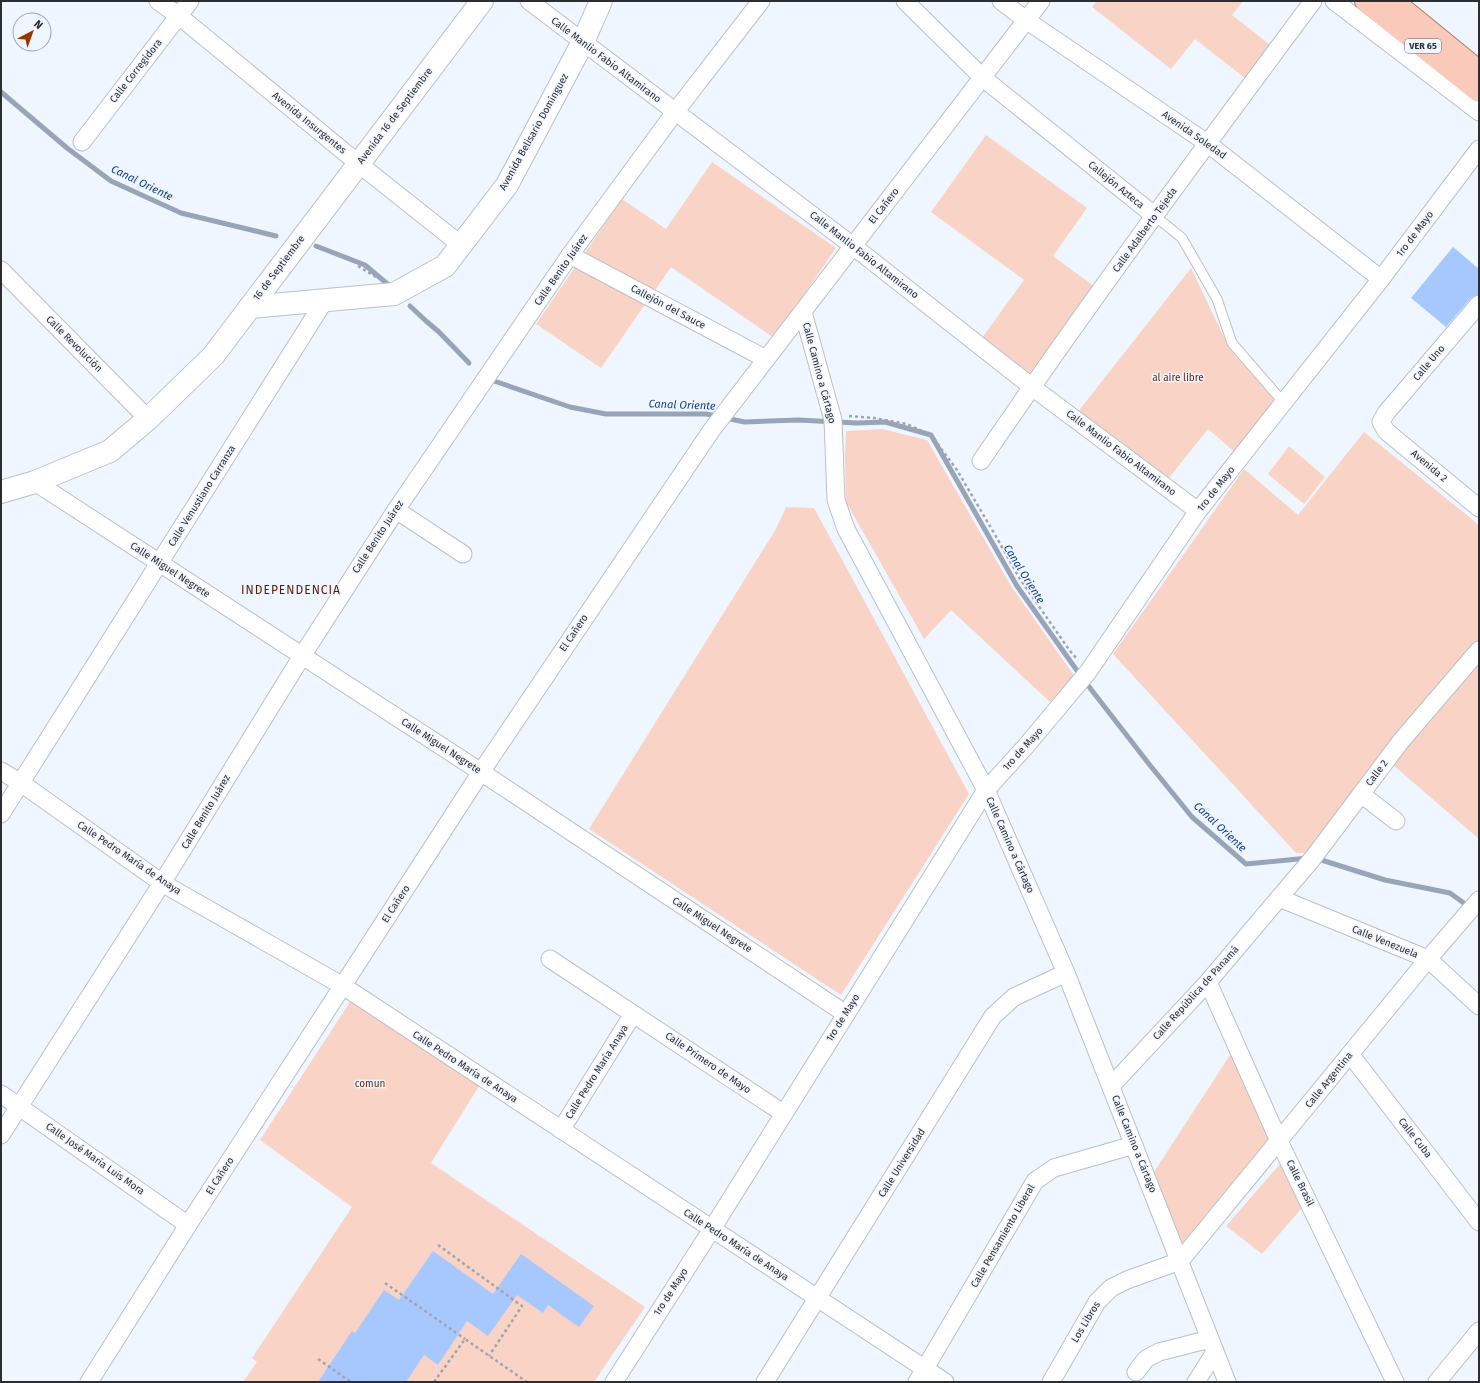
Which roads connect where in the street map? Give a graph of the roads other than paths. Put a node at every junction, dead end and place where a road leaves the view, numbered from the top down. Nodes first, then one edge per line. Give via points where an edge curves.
1 (158, 1) edge
2 (190, 1) edge
3 (482, 1) edge
4 (529, 1) edge
5 (602, 1) edge
6 (761, 1) edge
7 (905, 1) edge
8 (1001, 1) edge
9 (1041, 1) edge
10 (1313, 1) edge
11 (1334, 1) edge
12 (1366, 1) edge
13 (1392, 1) edge
14 (179, 16) junction
15 (1026, 20) junction
16 (583, 42) junction
17 (1479, 72) edge
18 (983, 78) junction
19 (1479, 91) edge
20 (675, 112) junction
21 (1479, 112) edge
22 (82, 142) dead end
23 (1207, 143) junction
24 (1479, 149) edge
25 (359, 164) junction
26 (1155, 216) junction
27 (308, 230) joint
28 (461, 245) junction
29 (854, 246) junction
30 (570, 254) junction
31 (1, 270) edge
32 (1381, 278) junction
33 (325, 300) junction
34 (250, 306) junction
35 (803, 312) junction
36 (1476, 314) edge
37 (766, 360) junction
38 (1032, 387) junction
39 (1284, 403) junction
40 (148, 419) junction
41 (1381, 422) joint
42 (981, 462) dead end
43 (35, 482) junction
44 (1, 492) edge
45 (1479, 508) edge
46 (396, 510) junction
47 (1198, 511) junction
48 (463, 554) dead end
49 (159, 564) junction
50 (1479, 650) edge
51 (302, 656) junction
52 (1, 771) edge
53 (481, 772) junction
54 (20, 783) junction
55 (986, 790) junction
56 (1361, 794) junction
57 (1, 814) edge
58 (1396, 821) dead end
59 (162, 883) junction
60 (1279, 898) junction
61 (1479, 900) edge
62 (550, 959) dead end
63 (1428, 959) junction
64 (1066, 973) junction
65 (1208, 982) junction
66 (343, 986) junction
67 (1479, 1006) edge
68 (633, 1014) junction
69 (846, 1014) junction
70 (1350, 1054) junction
71 (1111, 1086) junction
72 (1, 1094) edge
73 (20, 1106) junction
74 (783, 1113) junction
75 (561, 1130) junction
76 (1, 1135) edge
77 (1279, 1141) junction
78 (1134, 1145) junction
79 (1479, 1222) edge
80 (188, 1225) junction
81 (712, 1229) junction
82 (1180, 1261) junction
83 (818, 1299) junction
84 (1479, 1330) edge
85 (1213, 1345) junction
86 (1136, 1372) dead end
87 (921, 1376) edge
88 (89, 1382) edge
89 (614, 1382) edge
90 (765, 1382) edge
91 (945, 1382) edge
92 (1051, 1382) edge
93 (1196, 1382) edge
94 (1228, 1382) edge
95 (1395, 1382) edge
96 (1437, 1382) edge

1 - 14 street, Avenida Insurgentes
2 - 14 street, Calle Corregidora
3 - 25 main road, Avenida 16 de Septiembre
4 - 16 street, Calle Manlio Fabio Altamirano
5 - 16 main road, Avenida Belisario Domínguez
6 - 20 street, Calle Benito Juárez
7 - 18 street, Callejón Azteca
8 - 15 street, Avenida Soledad
9 - 15 street, El Cañero
10 - 23 street, Calle Adalberto Tejeda
11 - 21 street
12 - 19 main road, VER 65
13 - 17 main road, VER 65
14 - 22 street, Calle Corregidora
14 - 25 street, Avenida Insurgentes
15 - 18 street, El Cañero
15 - 23 street, Avenida Soledad
16 - 20 street, Calle Manlio Fabio Altamirano
16 - 28 main road, Avenida Belisario Domínguez via 507,185
18 - 26 street, Callejón Azteca
18 - 29 street, El Cañero
20 - 29 street, Calle Manlio Fabio Altamirano
20 - 30 street, Calle Benito Juárez
23 - 26 street, Calle Adalberto Tejeda
23 - 32 street, Avenida Soledad
24 - 32 street, 1ro de Mayo
25 - 27 main road, Avenida 16 de Septiembre
25 - 28 street, Avenida Insurgentes
26 - 38 street, Calle Adalberto Tejeda
26 - 39 lane, Callejón Azteca via 1182,238 1217,300 1232,342
27 - 34 main road, 16 de Septiembre
28 - 33 main road, Avenida Belisario Domínguez via 445,266 394,294
29 - 35 street, El Cañero
29 - 38 street, Calle Manlio Fabio Altamirano
30 - 37 street, Callejón del Sauce
30 - 46 street, Calle Benito Juárez
31 - 40 street, Calle Revolución
32 - 39 street, 1ro de Mayo
33 - 34 main road, Avenida Belisario Domínguez
33 - 49 street, Calle Venustiano Carranza
34 - 40 main road, 16 de Septiembre via 213,356
35 - 37 street, El Cañero
35 - 55 street, Calle Camino a Cártago via 833,418 836,500 846,529
36 - 41 street, Calle Uno via 1386,413
37 - 53 street, El Cañero via 711,431
38 - 42 street, Calle Adalberto Tejeda
38 - 47 street, Calle Manlio Fabio Altamirano
39 - 47 street, 1ro de Mayo
40 - 43 main road, 16 de Septiembre via 110,451
41 - 45 street, Avenida 2 via 1386,431
43 - 44 main road, 16 de Septiembre
43 - 49 street, Calle Miguel Negrete
46 - 48 street
46 - 51 street, Calle Benito Juárez
47 - 55 street, 1ro de Mayo via 1088,672
49 - 51 street, Calle Miguel Negrete
49 - 54 street, Calle Venustiano Carranza
50 - 56 street, Calle 2 via 1401,741
51 - 53 street, Calle Miguel Negrete
51 - 59 street, Calle Benito Juárez
52 - 54 street, Calle Pedro María de Anaya
53 - 66 street, El Cañero
53 - 69 street, Calle Miguel Negrete
54 - 57 street, Calle Venustiano Carranza
54 - 59 street, Calle Pedro María de Anaya
55 - 64 street, Calle Camino a Cártago
55 - 69 street, 1ro de Mayo
56 - 58 street
56 - 60 street, Calle 2
59 - 66 street, Calle Pedro María de Anaya
59 - 73 street, Calle Benito Juárez
60 - 63 street, Calle Venezuela
60 - 65 street, Calle República de Panamá
61 - 63 street, Calle Argentina
62 - 68 street, Calle Primero de Mayo
63 - 67 street, Calle Venezuela
63 - 70 street, Calle Argentina
64 - 71 street, Calle Camino a Cártago
64 - 83 street, Calle Universidad via 1014,997 993,1016
65 - 71 street, Calle República de Panamá
65 - 77 street, Calle Brasil
66 - 75 street, Calle Pedro María de Anaya
66 - 80 street, El Cañero
68 - 74 street, Calle Primero de Mayo
68 - 75 street, Calle Pedro María Anaya
69 - 74 street, 1ro de Mayo
70 - 77 street, Calle Argentina
70 - 79 street, Calle Cuba
71 - 78 street, Calle Camino a Cártago
72 - 73 street, Calle José María Luis Mora
73 - 76 street, Calle Benito Juárez
73 - 80 street, Calle José María Luis Mora
74 - 81 street, 1ro de Mayo
75 - 81 street, Calle Pedro María de Anaya
77 - 82 street, Calle Argentina
77 - 95 street, Calle Brasil
78 - 82 street, Calle Camino a Cártago
78 - 87 street, Calle Pensamiento Liberal via 1054,1168 1035,1181
80 - 88 street, El Cañero
81 - 83 street, Calle Pedro María de Anaya
81 - 89 street, 1ro de Mayo
82 - 85 street, Calle Camino a Cártago
82 - 92 street, Los Libros via 1111,1288 1097,1302
83 - 87 street, Calle Pedro María de Anaya
83 - 90 street, Calle Universidad
84 - 96 street
85 - 86 street via 1159,1352 1146,1359
85 - 93 street
85 - 94 street, Calle Camino a Cártago
87 - 91 street, Calle Pedro María de Anaya

